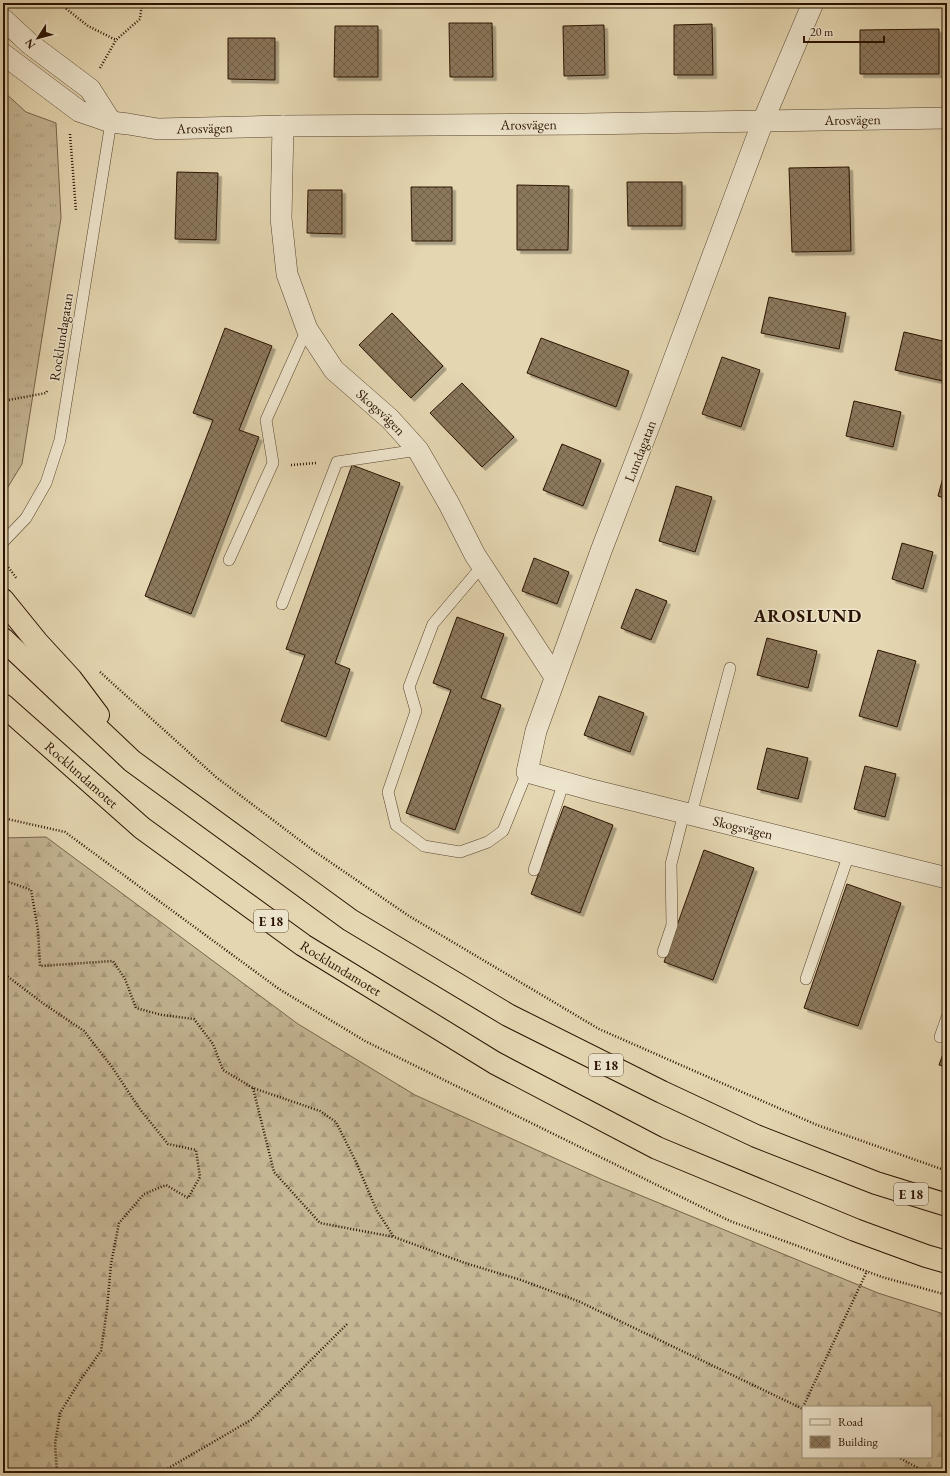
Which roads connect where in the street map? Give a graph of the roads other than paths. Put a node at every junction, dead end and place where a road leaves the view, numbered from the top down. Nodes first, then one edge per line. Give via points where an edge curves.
1 (813, 3) edge
2 (3, 19) edge
3 (3, 54) edge
4 (947, 118) edge
5 (763, 121) junction
6 (111, 122) junction
7 (283, 126) junction
8 (307, 329) junction
9 (418, 450) junction
10 (3, 542) edge
11 (229, 560) dead end
12 (482, 566) junction
13 (3, 600) edge
14 (282, 604) dead end
15 (3, 640) edge
16 (730, 668) dead end
17 (555, 677) junction
18 (3, 705) edge
19 (3, 717) edge
20 (27, 727) junction
21 (132, 761) junction
22 (533, 774) junction
23 (564, 782) junction
24 (688, 814) junction
25 (849, 854) junction
26 (534, 870) dead end
27 (947, 878) edge
28 (663, 952) dead end
29 (806, 979) dead end
30 (947, 1017) edge
31 (940, 1038) dead end
32 (947, 1205) edge
33 (947, 1262) edge

1 - 5 street, Lundagatan
2 - 6 street via 30,44 90,89
3 - 6 street, Arosvägen via 79,111
4 - 5 street, Arosvägen
5 - 7 street, Arosvägen
5 - 17 street, Lundagatan
6 - 7 street, Arosvägen via 158,129
6 - 10 lane, Rocklundagatan via 60,440 46,483 26,518
7 - 8 street, Skogsvägen via 281,218 287,274
8 - 9 street, Skogsvägen via 334,370 390,419
8 - 11 lane via 266,420 271,467
9 - 12 street, Skogsvägen
9 - 14 lane via 337,462
12 - 17 street, Skogsvägen
12 - 22 lane via 433,624 409,687 416,711 388,792 396,824 424,846 460,852 488,842 503,831
13 - 21 highway, E 18 via 71,679
15 - 21 highway, E 18
16 - 24 lane
17 - 22 street, Lundagatan via 536,731
18 - 20 highway, E 18
19 - 20 highway, E 18
20 - 33 highway, Rocklundamotet / E 18 via 142,828 304,945 495,1063 657,1148 855,1230
21 - 32 highway, E 18 via 350,920 508,1015 756,1136 876,1183
22 - 23 street, Skogsvägen
23 - 24 street, Skogsvägen
23 - 26 lane
24 - 25 street, Skogsvägen
24 - 28 lane via 671,864 672,925
25 - 27 street, Skogsvägen
25 - 29 lane
30 - 31 lane

